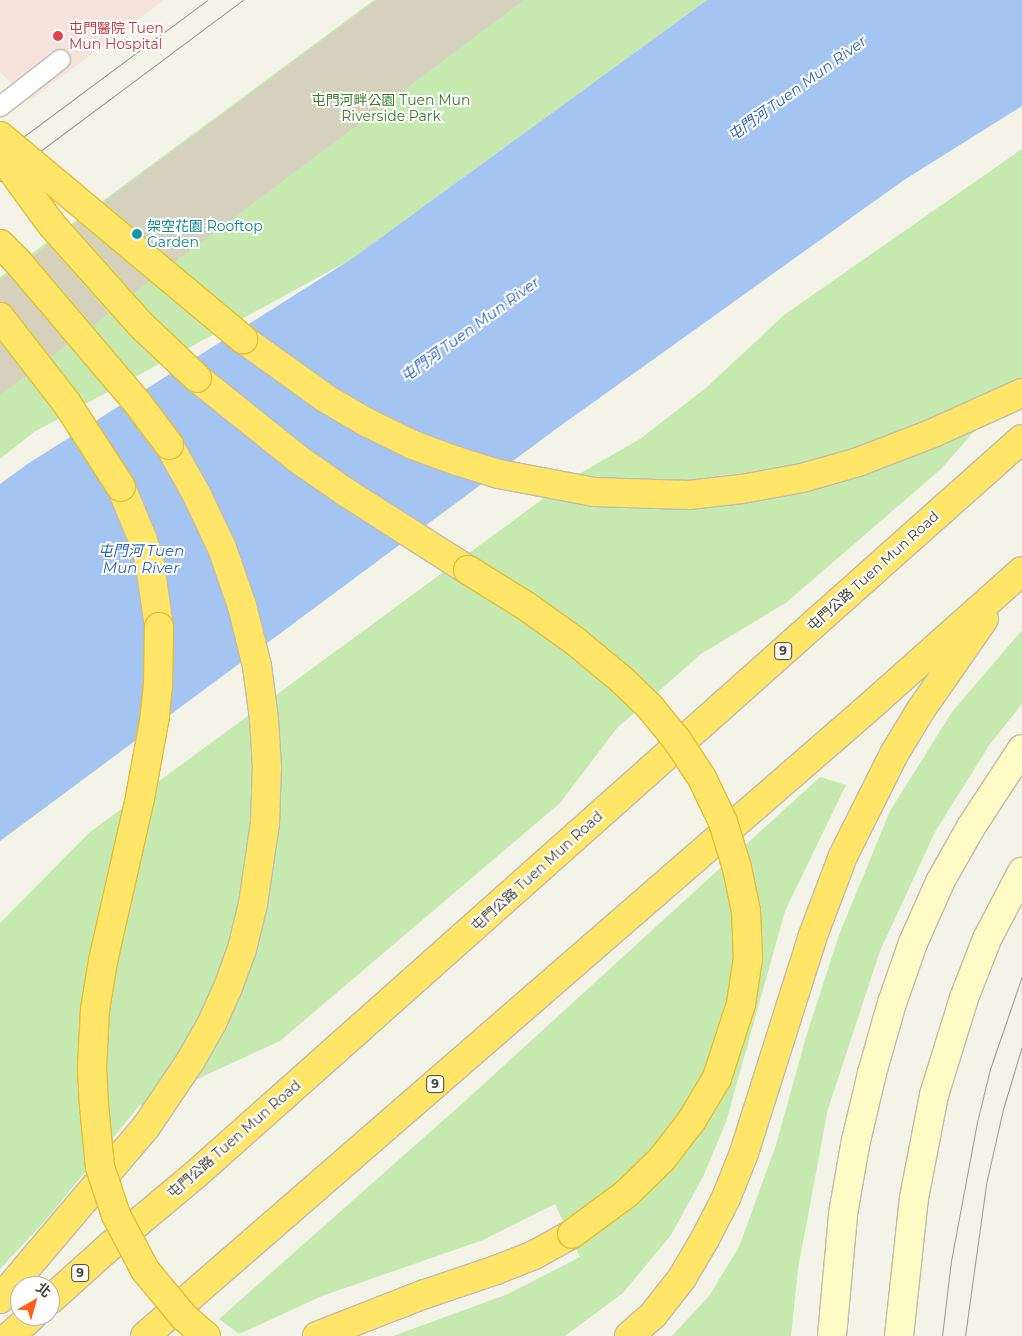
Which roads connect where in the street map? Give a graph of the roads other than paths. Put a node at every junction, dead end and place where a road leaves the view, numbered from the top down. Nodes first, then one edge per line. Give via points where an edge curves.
1 (60, 59) dead end
2 (0, 106) edge
3 (0, 136) edge
4 (0, 154) edge
5 (0, 244) edge
6 (0, 317) edge
7 (1022, 393) edge
8 (1022, 439) edge
9 (1017, 575) edge
10 (1022, 749) edge
11 (1022, 872) edge
12 (60, 1291) edge
13 (0, 1299) edge
14 (21, 1326) edge
15 (10, 1336) edge
16 (145, 1336) edge
17 (206, 1336) edge
18 (317, 1336) edge
19 (629, 1336) edge
20 (832, 1336) edge
21 (899, 1336) edge

1 - 2 lane
3 - 7 highway, bridge via 243,339 325,398 412,445 543,484 594,492 689,495 742,490 858,462 934,433
4 - 18 highway, bridge via 51,224 141,325 197,378 251,423 339,488 526,606 575,641 650,707 702,778 723,822 737,868 746,911 748,958 733,1036 705,1099 662,1159 626,1194 572,1234 534,1255
5 - 13 highway, bridge via 142,408 188,479 222,548 242,606 257,666 267,758 266,823 259,873 242,949 212,1023 192,1060 146,1126
6 - 17 highway, bridge via 66,402 108,464 134,515 154,582 159,655 155,716 98,985 93,1036 94,1105 100,1167 116,1215 145,1270 184,1317
8 - 12 highway, 屯門公路 Tuen Mun Road / 9
9 - 16 highway, 9
9 - 19 highway via 920,711 863,814 825,902 744,1153 726,1198 682,1278 653,1315
10 - 20 main road via 940,882 913,942 892,1003 855,1145 843,1214
11 - 21 main road via 987,939 958,1016 934,1094 914,1198
14 - 15 highway

